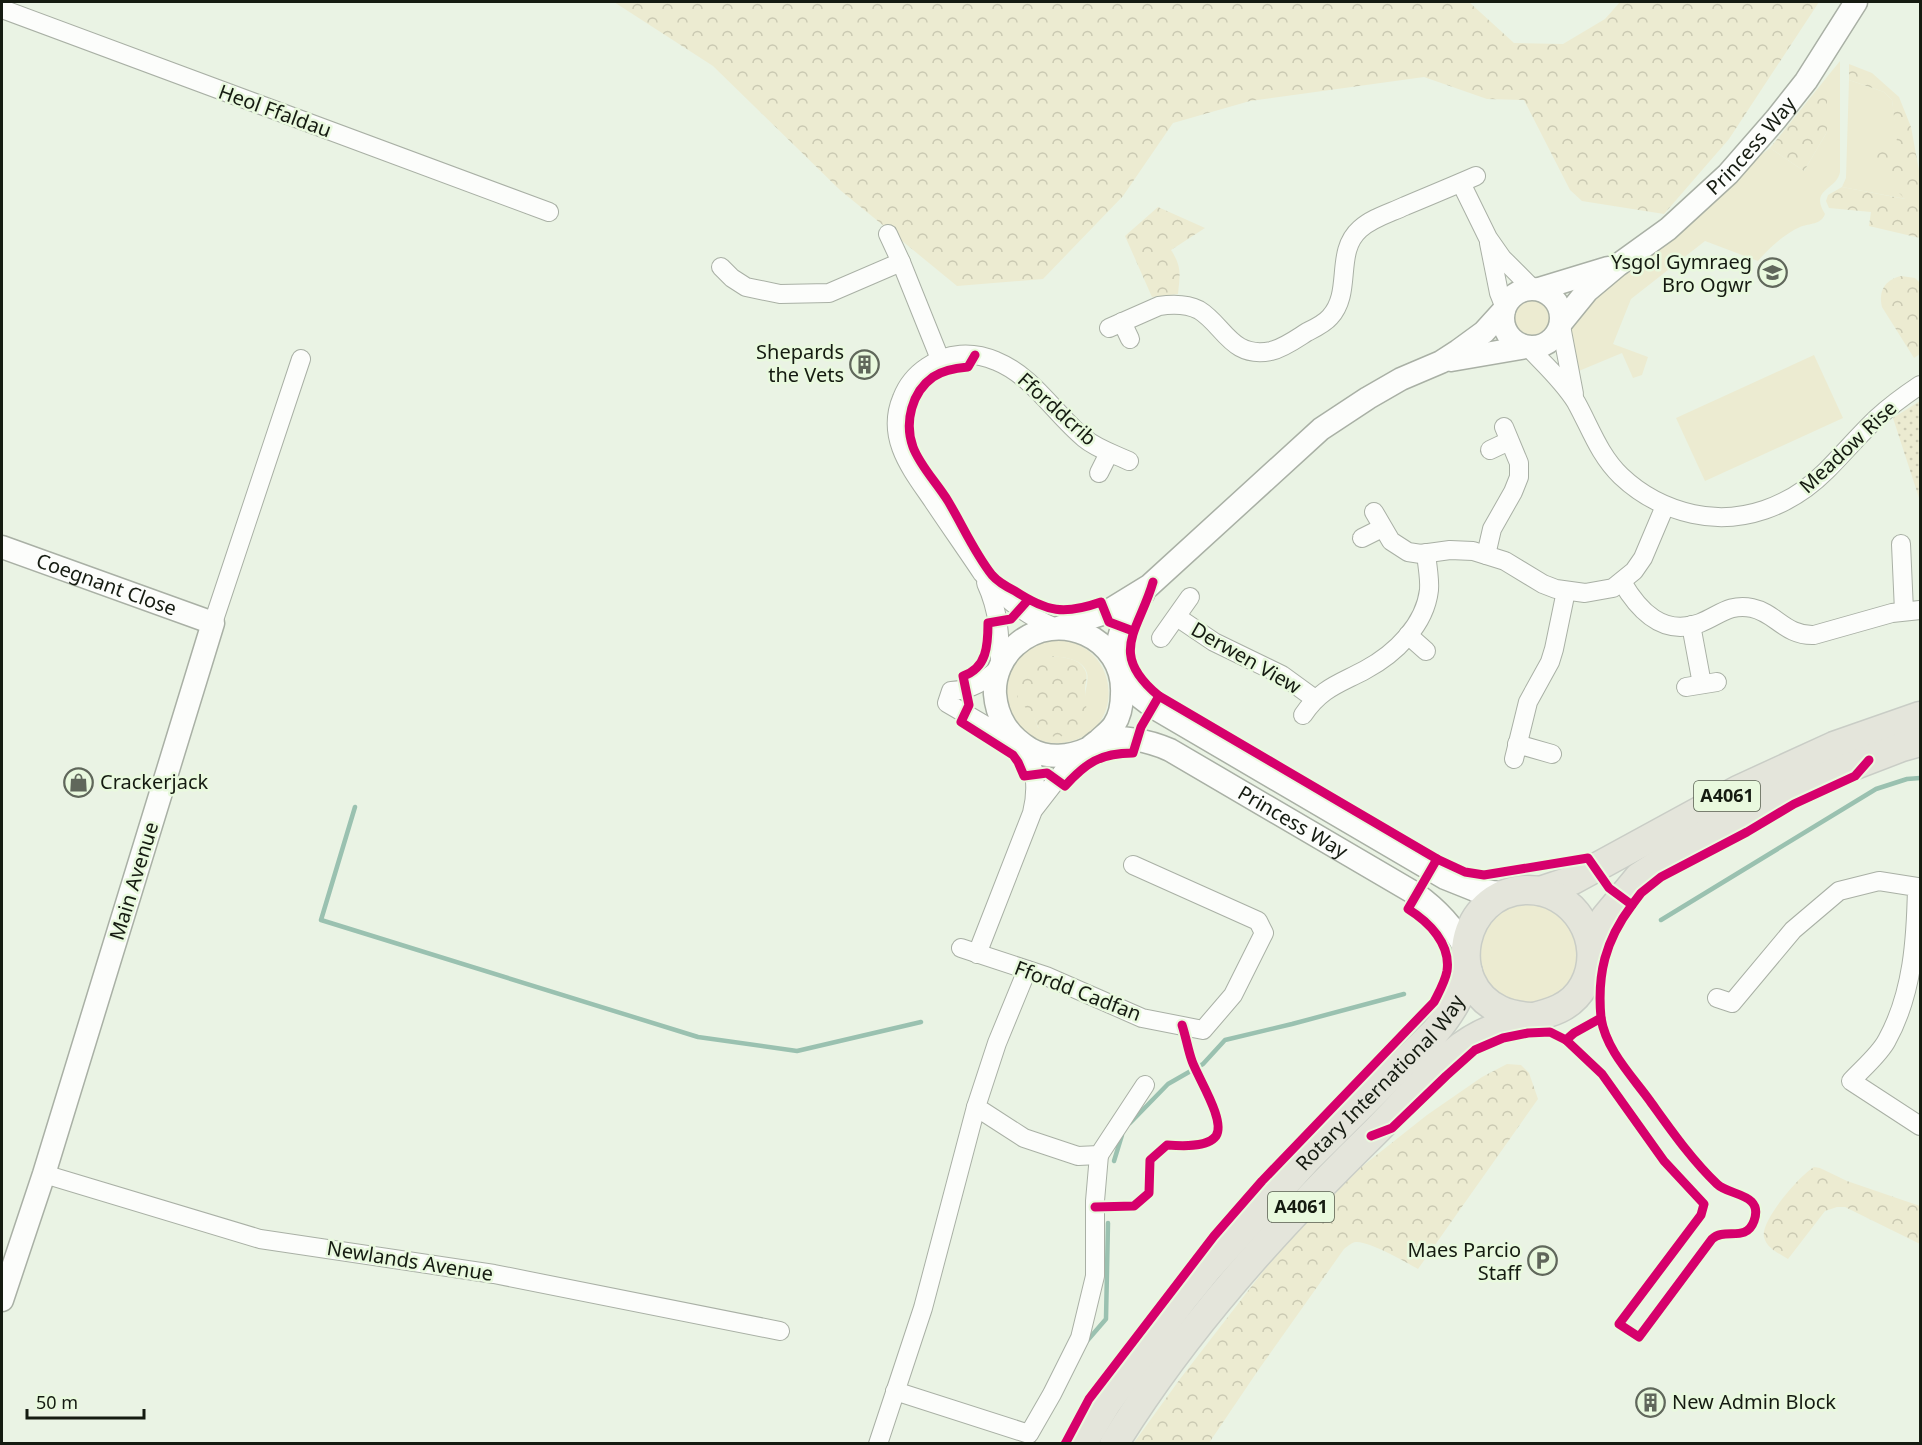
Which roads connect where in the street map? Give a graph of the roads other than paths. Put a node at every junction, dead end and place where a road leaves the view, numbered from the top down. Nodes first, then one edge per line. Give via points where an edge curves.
1 (1856, 2) edge
2 (2, 9) edge
3 (549, 212) dead end
4 (888, 234) dead end
5 (1488, 238) junction
6 (901, 262) junction
7 (1618, 265) junction
8 (721, 267) dead end
9 (1536, 289) junction
10 (1504, 309) junction
11 (1561, 324) junction
12 (1130, 339) dead end
13 (1527, 347) junction
14 (301, 359) dead end
15 (940, 359) junction
16 (1441, 362) junction
17 (1920, 385) edge
18 (1575, 402) junction
19 (1490, 450) dead end
20 (1109, 453) junction
21 (1129, 461) dead end
22 (1099, 473) dead end
23 (1665, 506) junction
24 (1362, 538) dead end
25 (1901, 544) dead end
26 (2, 547) edge
27 (1426, 553) junction
28 (1486, 555) junction
29 (982, 573) junction
30 (1622, 582) junction
31 (1149, 585) junction
32 (1566, 591) junction
33 (1190, 597) dead end
34 (1912, 611) edge
35 (1177, 617) junction
36 (213, 623) junction
37 (1691, 625) junction
38 (1058, 628) junction
39 (1408, 635) junction
40 (1161, 638) dead end
41 (1426, 651) dead end
42 (999, 668) junction
43 (1118, 668) junction
44 (1701, 684) dead end
45 (1315, 699) junction
46 (1303, 715) dead end
47 (1920, 716) edge
48 (1920, 742) edge
49 (1020, 743) junction
50 (1092, 745) junction
51 (1552, 754) dead end
52 (1032, 813) junction
53 (1133, 865) dead end
54 (1919, 886) edge
55 (1540, 891) junction
56 (1508, 894) junction
57 (1592, 947) junction
58 (1466, 960) junction
59 (1027, 970) junction
60 (1717, 998) dead end
61 (1530, 1017) junction
62 (1145, 1085) dead end
63 (976, 1107) junction
64 (1920, 1126) edge
65 (1099, 1155) junction
66 (44, 1174) junction
67 (2, 1300) edge
68 (780, 1331) dead end
69 (896, 1391) junction
70 (878, 1443) edge
71 (1082, 1443) edge
72 (1114, 1443) edge

1 - 7 street, Princess Way via 1806,81 1728,174 1668,229
2 - 3 street, Heol Ffaldau
4 - 6 street
5 - 9 street via 1502,258
5 - 10 street
5 - 12 street via 1469,179 1360,229 1345,253 1343,283 1335,311 1283,347 1260,352 1240,347 1201,311 1167,305 1115,325
6 - 8 street via 829,293 780,294 746,287
6 - 15 street
7 - 9 street, Princess Way
7 - 11 street, Princess Way via 1587,291
9 - 10 street, Princess Way via 1516,294
9 - 11 street via 1554,298 1562,314
10 - 13 street via 1505,329 1517,343
10 - 16 street, Princess Way via 1484,332
11 - 13 street, Princess Way via 1552,340
11 - 18 street, Meadow Rise
13 - 16 street, Princess Way
13 - 18 street, Meadow Rise via 1552,371
14 - 36 street, Main Avenue
15 - 20 street, Fforddcrib via 975,355 999,362 1019,374 1083,437
15 - 29 street, Fforddcrib via 919,373 903,394 896,418 898,442 909,465
16 - 31 street, Princess Way via 1401,379 1321,429
17 - 23 street, Meadow Rise via 1876,419 1808,487 1777,506 1721,517
18 - 23 street, Meadow Rise via 1600,449 1621,476
19 - 28 street via 1507,434 1519,464 1519,477 1492,529
20 - 21 street, Fforddcrib
20 - 22 street, Fforddcrib
23 - 30 street via 1643,558
24 - 27 street via 1378,520 1391,541 1402,549
25 - 34 street
26 - 36 street, Coegnant Close
27 - 28 street via 1461,550
27 - 39 street, Derwen View via 1429,592 1422,614
28 - 32 street via 1505,561 1544,585
29 - 38 street, Fforddcrib via 1013,604
29 - 42 street, Fforddcrib via 999,621
30 - 32 street via 1594,593
30 - 37 street via 1634,601 1654,620
31 - 38 street, Princess Way via 1105,613
31 - 43 street, Princess Way via 1121,627
32 - 51 street via 1559,634 1550,662 1528,702 1516,752
33 - 35 street, Derwen View
34 - 37 street via 1814,635 1794,632 1759,610 1740,606
35 - 40 street, Derwen View
35 - 45 street, Derwen View via 1214,642 1282,675
36 - 66 street, Main Avenue
37 - 44 street
38 - 42 street, Princess Way via 1024,638 1009,651
38 - 43 street, Princess Way via 1081,632 1098,641
39 - 41 street
39 - 45 street, Derwen View via 1376,663 1331,686
42 - 49 street via 996,707 1004,725
42 - 49 street via 975,686 951,691 947,703
43 - 50 street, Princess Way via 1122,707 1114,724
43 - 56 street, Princess Way via 1153,707 1403,855 1461,886
45 - 46 street, Derwen View
47 - 55 main road, A4061 via 1833,746 1738,790 1580,876
48 - 57 main road, A4061 via 1824,777 1699,838 1639,877 1605,918
49 - 50 street, Princess Way via 1052,756 1068,755
49 - 52 street, Ffordd Cadfan via 1032,764 1036,785
50 - 52 street, Ffordd Cadfan via 1065,769
50 - 58 street, Princess Way via 1116,739 1137,740 1170,750 1416,894 1441,914 1458,935
52 - 59 street, Ffordd Cadfan via 969,951
53 - 59 street, Ffordd Cadfan via 1258,921 1264,933 1233,996 1203,1030 1143,1018
54 - 60 street via 1879,881 1839,891 1793,930 1732,1003
54 - 64 street via 1913,961 1902,1004 1887,1041 1851,1081
55 - 56 main road, A4061
55 - 57 main road, A4061 via 1575,910 1587,927
56 - 58 main road, A4061 via 1491,902 1478,915 1469,930
57 - 61 main road, A4061 via 1590,971 1573,1000 1559,1010
58 - 61 main road, A4061 via 1475,987 1485,999 1513,1015
58 - 71 main road, Rotary International Way / A4061 via 1459,999 1435,1032 1307,1159 1208,1268
59 - 63 street
61 - 72 main road, Rotary International Way / A4061 via 1467,1042 1330,1176 1195,1327
62 - 65 street
63 - 65 street via 1024,1138 1078,1156
63 - 69 street via 923,1308
65 - 69 street via 1095,1276 1080,1338 1029,1434
66 - 67 street, Main Avenue
66 - 68 street, Newlands Avenue via 260,1239 494,1274
69 - 70 street

